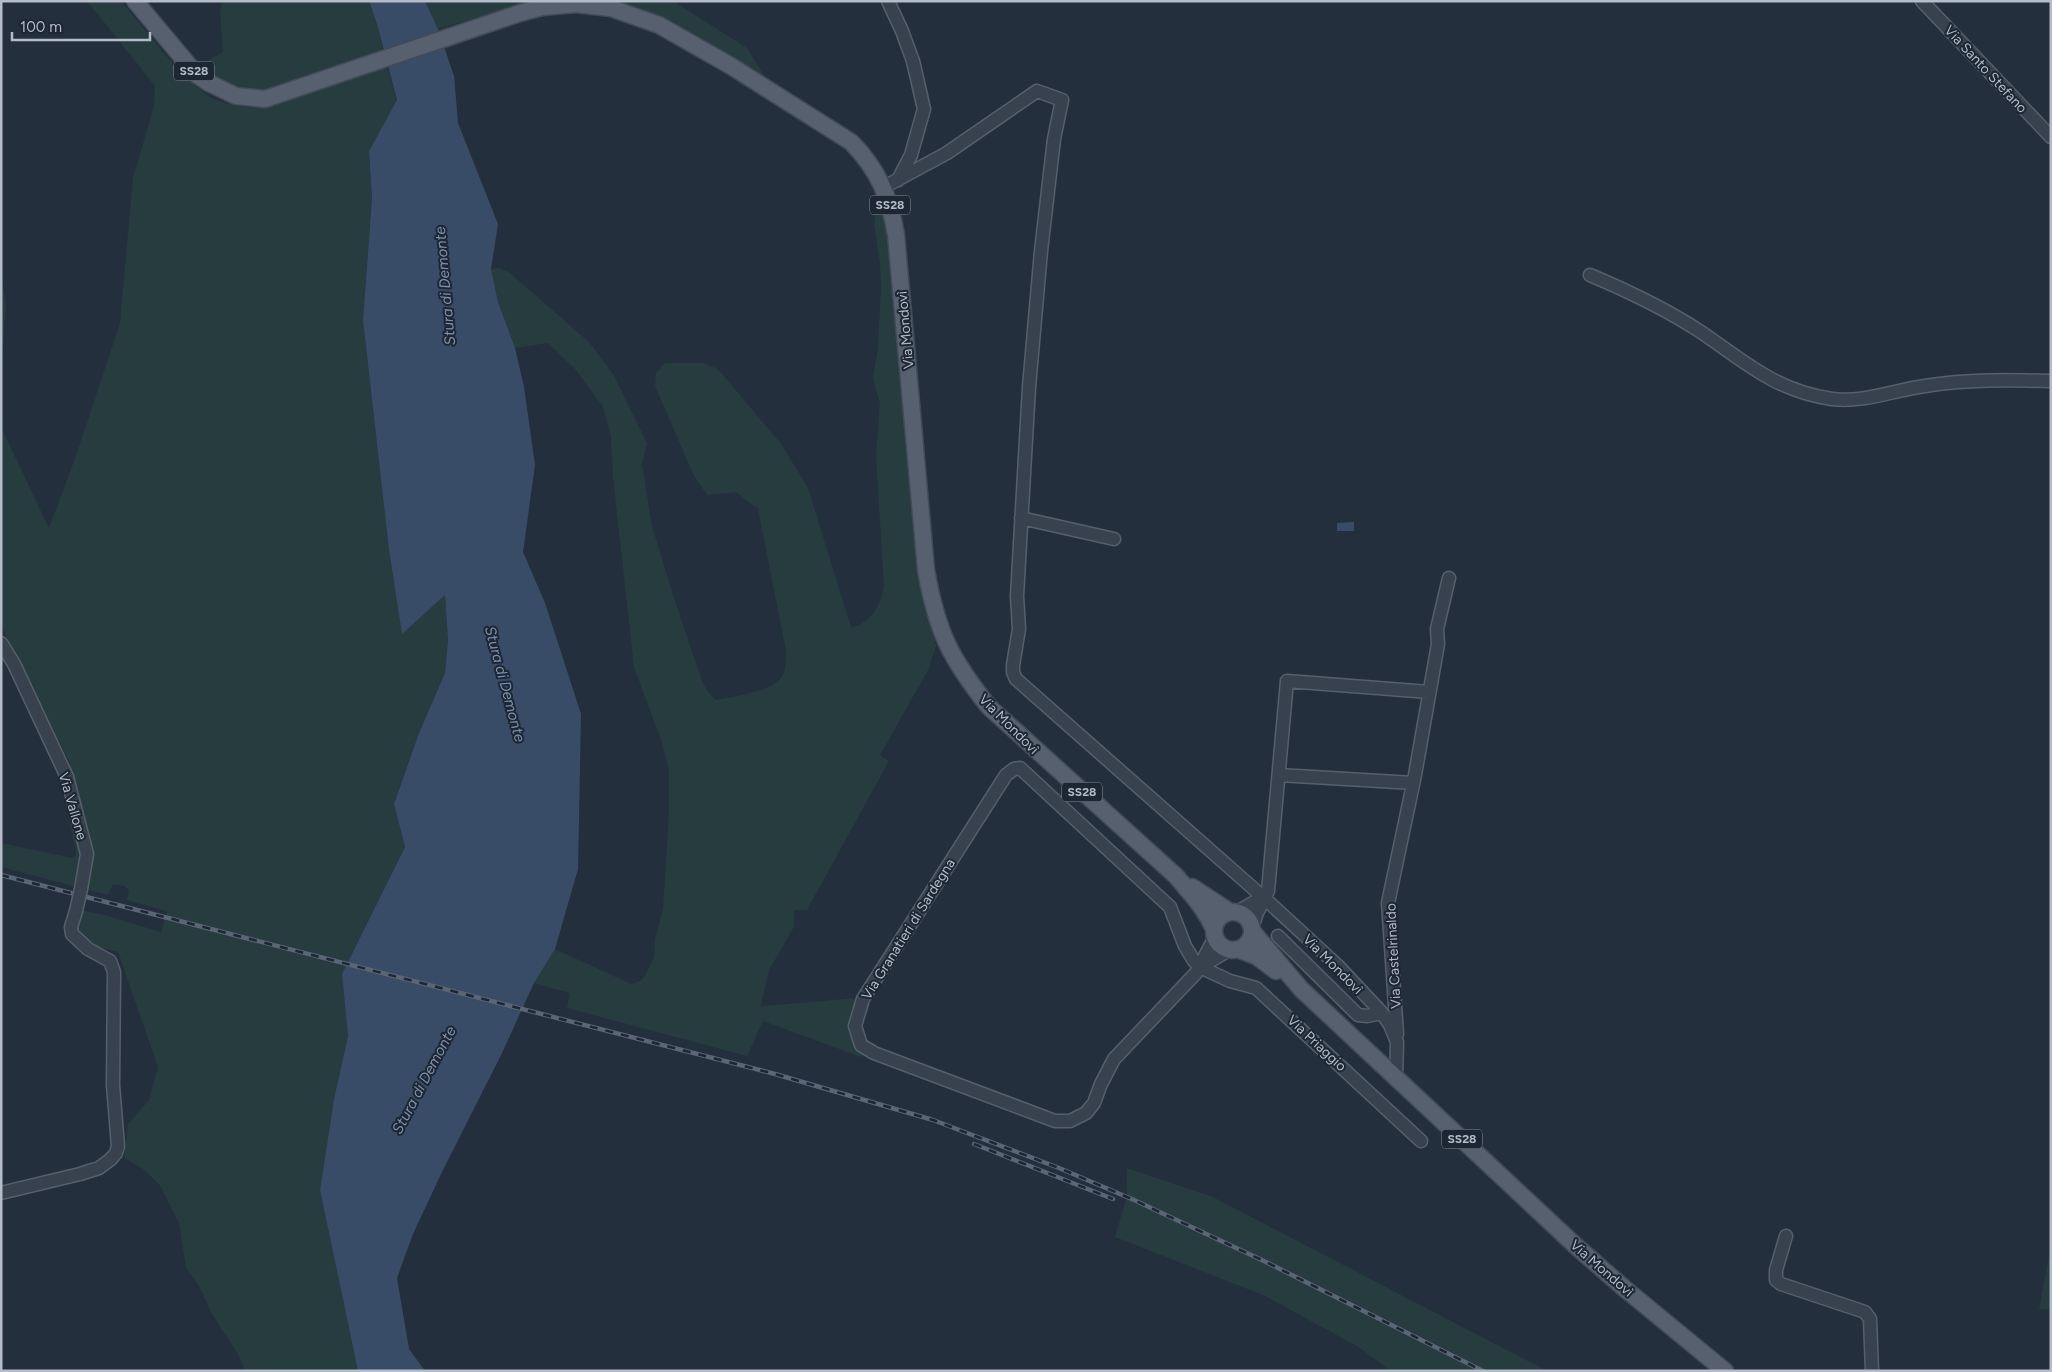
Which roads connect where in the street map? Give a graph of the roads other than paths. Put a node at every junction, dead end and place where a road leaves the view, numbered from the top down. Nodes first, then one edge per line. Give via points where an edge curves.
1 (135, 1) edge
2 (888, 1) edge
3 (1922, 1) edge
4 (2051, 137) edge
5 (891, 183) junction
6 (1590, 275) dead end
7 (2051, 381) edge
8 (1021, 518) junction
9 (1114, 539) dead end
10 (1449, 578) dead end
11 (1, 643) edge
12 (1429, 692) junction
13 (1278, 775) junction
14 (1413, 783) junction
15 (1176, 876) junction
16 (1264, 897) junction
17 (1233, 912) junction
18 (1253, 930) junction
19 (1214, 933) junction
20 (1278, 936) dead end
21 (1234, 950) junction
22 (1200, 967) junction
23 (1301, 989) junction
24 (1382, 1013) junction
25 (1397, 1042) junction
26 (1396, 1077) junction
27 (1421, 1141) dead end
28 (1, 1193) edge
29 (1786, 1236) dead end
30 (1725, 1371) edge
31 (1872, 1371) edge

1 - 5 main road, Via Mondovì / SS28 via 197,74 209,83 236,96 265,98 527,11 559,4 611,8 659,25 834,130
2 - 5 street via 913,61 924,109 911,155
3 - 4 street, Via Santo Stefano
5 - 8 street via 962,144 1037,91 1062,100 1049,172 1041,251
5 - 15 main road, Via Mondovì / SS28 via 926,570 939,628 968,681 990,707
6 - 7 street via 1632,293 1701,332 1758,373 1782,385 1830,399 1853,400 1974,380
8 - 9 street
8 - 16 street, Via Mondovì via 1017,596 1019,629 1013,672 1016,679
10 - 12 street, Via Castelrinaldo via 1437,629 1438,644
11 - 28 street, Via Vallone, bridge via 67,777 87,854 71,927 72,934 88,948 110,961 114,972 113,1085 118,1146 111,1159 99,1168
12 - 13 street via 1288,681
12 - 14 street, Via Castelrinaldo
13 - 14 street
13 - 16 street via 1268,890
14 - 25 street, Via Castelrinaldo via 1388,903
15 - 17 main road, Via Mondovì / SS28
15 - 19 main road, Via Mondovì / SS28 via 1210,918
16 - 17 street
16 - 18 street
16 - 24 street, Via Mondovì via 1338,966
17 - 18 main road, SS28 via 1247,918
17 - 19 main road via 1219,918
18 - 21 main road via 1249,943
18 - 23 main road, Via Mondovì / SS28
19 - 21 main road, SS28 via 1220,946
19 - 22 street, Via Granatieri di Sardegna
20 - 24 street, Via Mondovì via 1358,1015
21 - 22 street, Via Granatieri di Sardegna
21 - 23 main road, Via Mondovì / SS28 via 1256,956
22 - 22 street, Via Granatieri di Sardegna via 1185,946 1170,907 1020,768 1014,769 1006,775 863,999 855,1026 861,1045 874,1053 1055,1120 1070,1121 1086,1113 1094,1104 1114,1059
22 - 27 street, Via Priaggio via 1230,981 1256,988
23 - 26 main road, Via Mondovì / SS28
24 - 25 street, Via Mondovì
25 - 26 street, Via Mondovì
26 - 30 main road, Via Mondovì / SS28 via 1577,1247
29 - 31 street via 1776,1280 1865,1312 1870,1318

